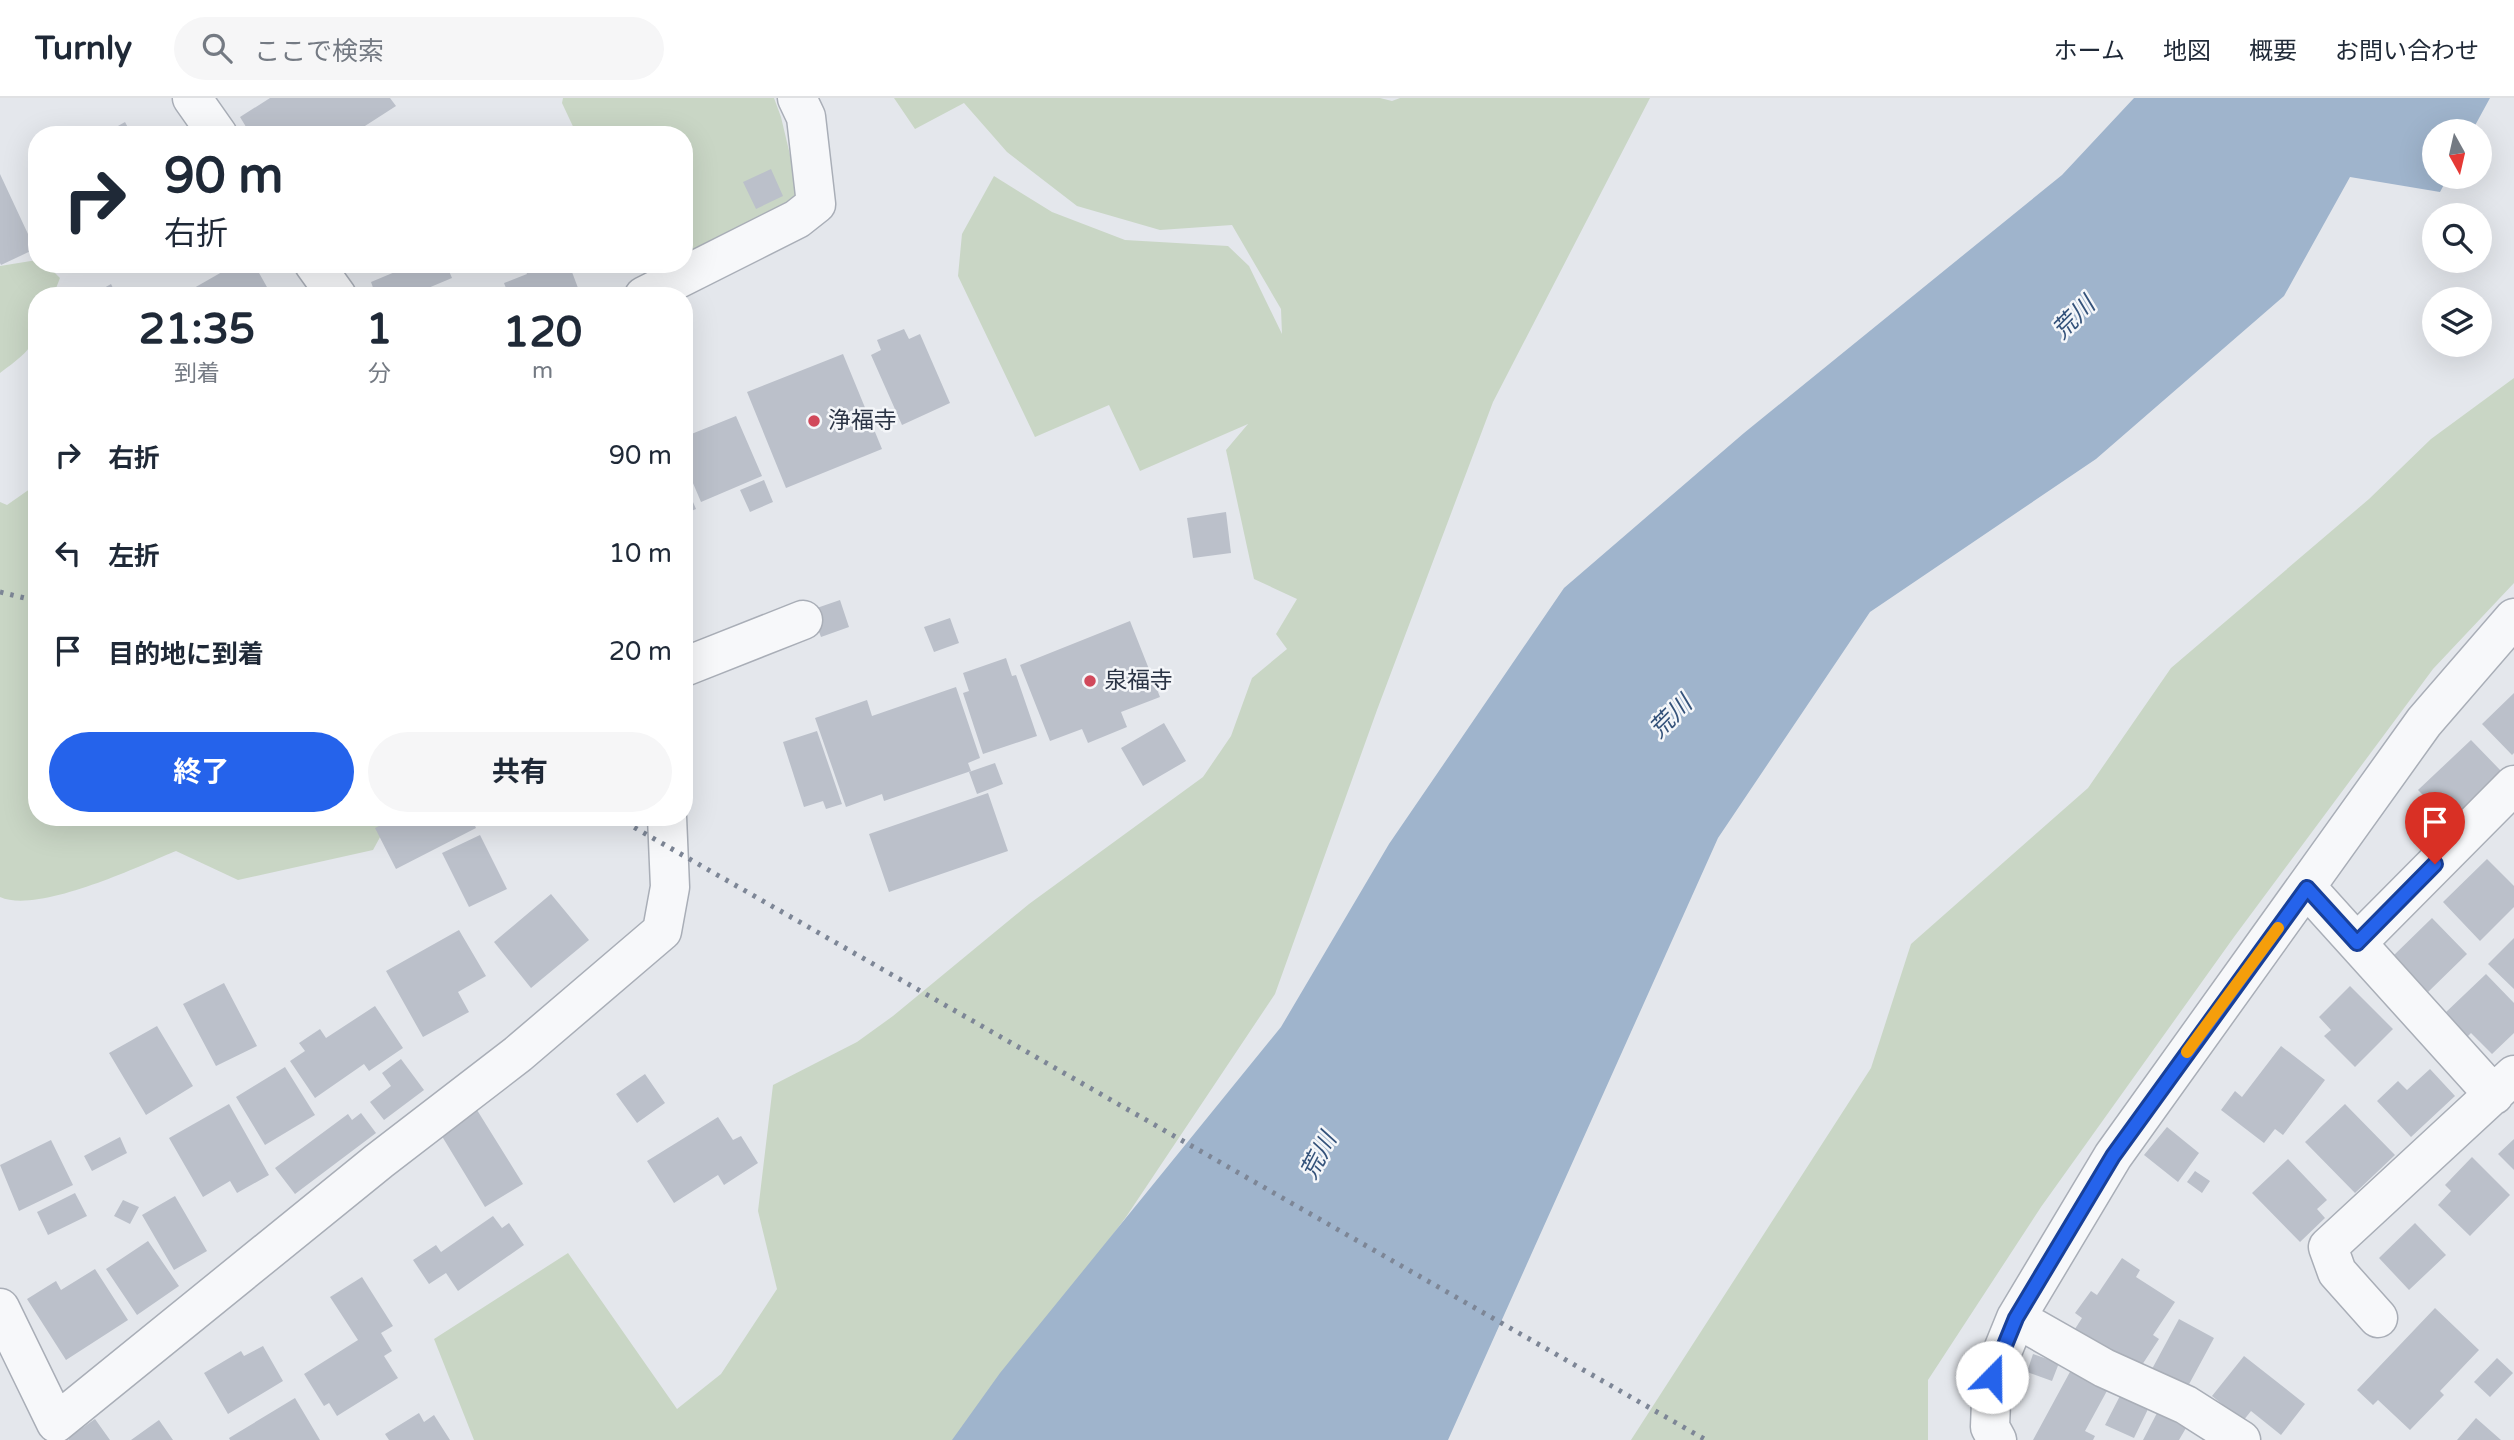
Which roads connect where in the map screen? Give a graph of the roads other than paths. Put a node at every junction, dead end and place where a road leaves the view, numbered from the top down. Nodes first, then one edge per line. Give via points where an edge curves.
1 (192, 98) edge
2 (797, 98) edge
3 (212, 126) edge
4 (693, 271) edge
5 (690, 273) edge
6 (662, 287) edge
7 (2514, 618) edge
8 (803, 620) dead end
9 (693, 663) edge
10 (2514, 785) edge
11 (667, 826) edge
12 (2307, 888) junction
13 (2357, 943) junction
14 (2504, 1085) edge
15 (0, 1308) edge
16 (2016, 1318) junction
17 (2378, 1318) dead end
18 (57, 1432) edge
19 (1997, 1440) edge
20 (2241, 1440) edge

1 - 3 street
2 - 4 street via 806,117 816,204 797,219
5 - 6 street
7 - 12 street via 2424,722
8 - 9 street
10 - 13 street
11 - 18 street via 670,887 662,931
12 - 13 street
12 - 16 street via 2113,1156
13 - 14 street
14 - 17 street via 2328,1247 2337,1272
15 - 18 street
16 - 19 street via 1992,1377 1990,1427
16 - 20 street via 2104,1368 2186,1405

